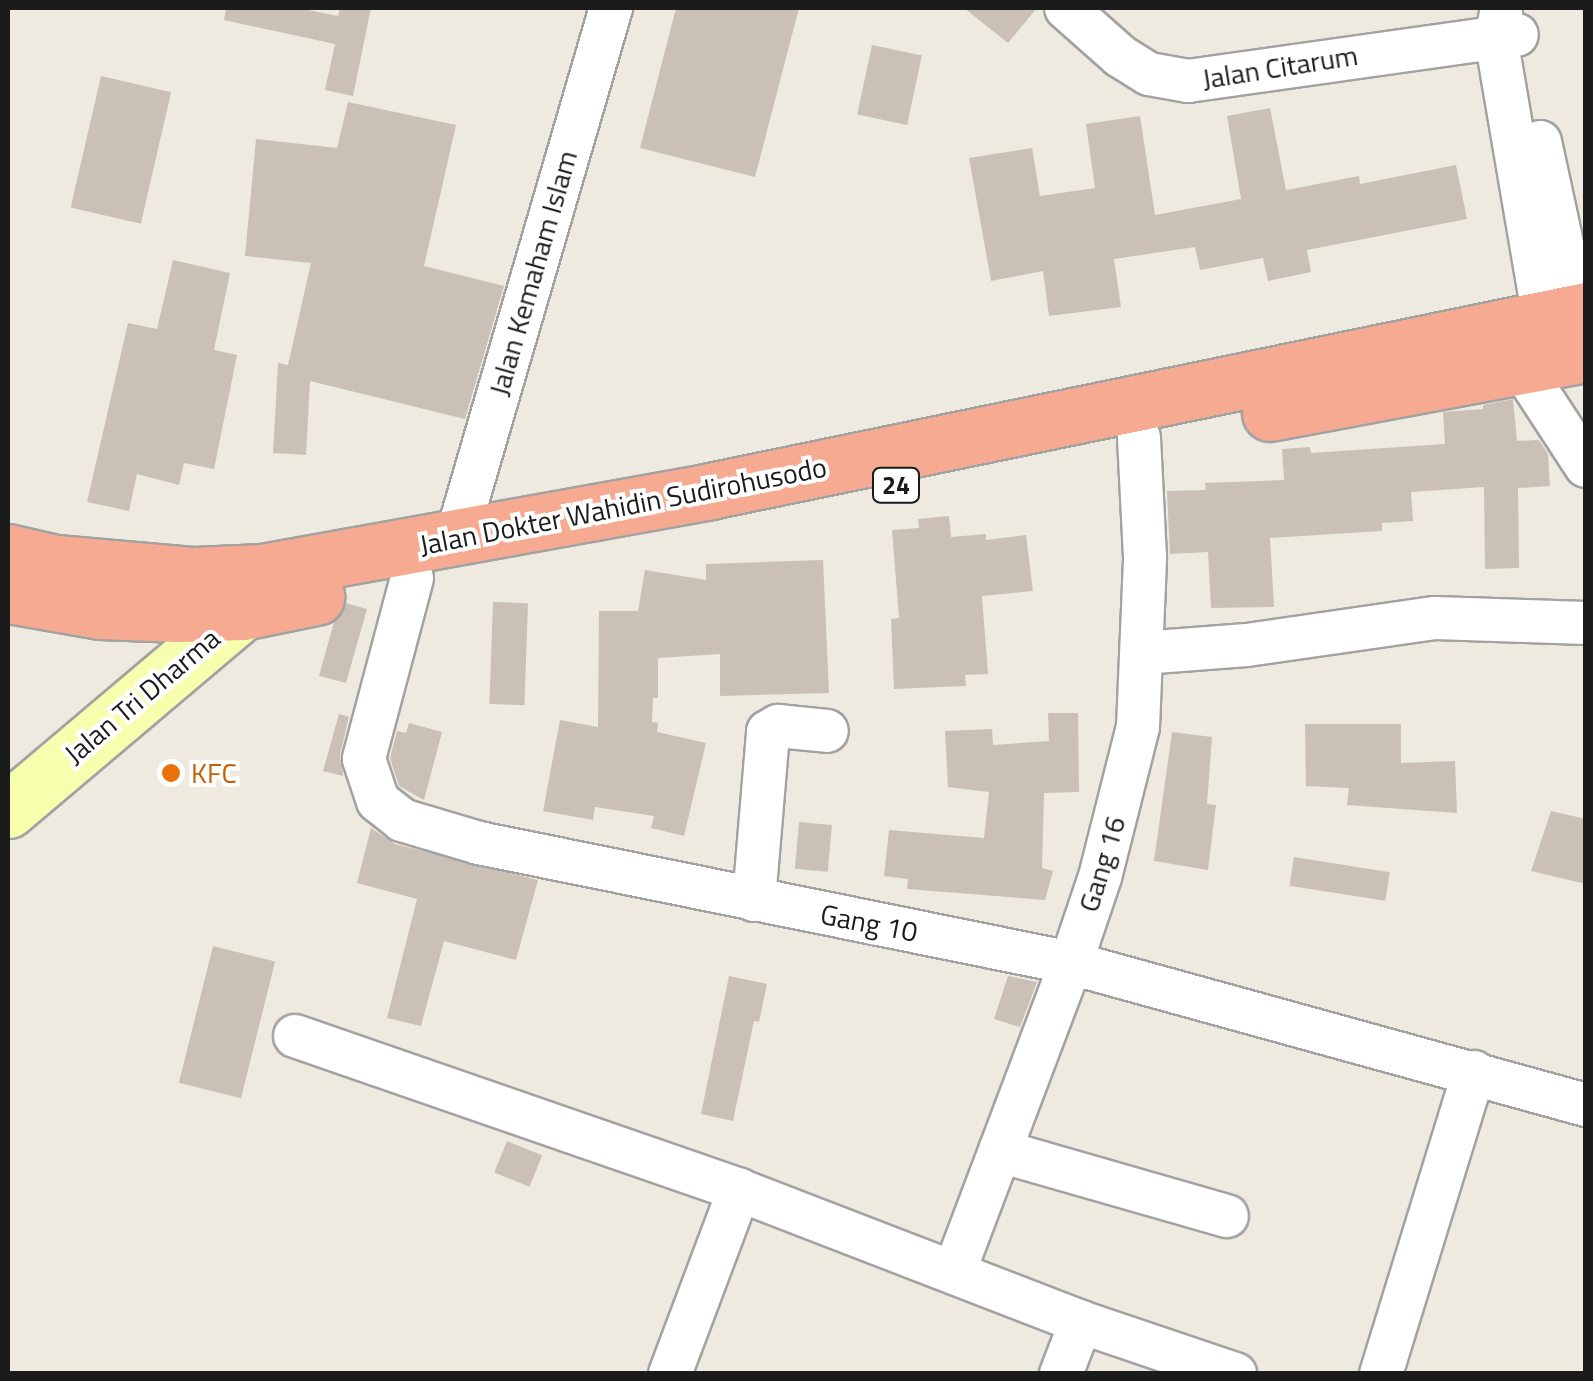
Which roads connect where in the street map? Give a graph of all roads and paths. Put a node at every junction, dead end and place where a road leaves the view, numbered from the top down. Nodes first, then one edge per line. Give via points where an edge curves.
1 (611, 8) edge
2 (1066, 8) edge
3 (1504, 22) edge
4 (1564, 339) edge
5 (1139, 437) junction
6 (1586, 466) edge
7 (456, 539) junction
8 (8, 552) edge
9 (412, 578) junction
10 (252, 592) junction
11 (8, 595) edge
12 (1586, 623) edge
13 (1142, 652) junction
14 (827, 731) dead end
15 (8, 810) edge
16 (754, 900) junction
17 (1071, 963) junction
18 (295, 1036) dead end
19 (1474, 1072) junction
20 (1586, 1105) edge
21 (1000, 1151) junction
22 (739, 1190) junction
23 (1227, 1216) dead end
24 (954, 1270) junction
25 (1081, 1322) junction
26 (670, 1374) edge
27 (1061, 1374) edge
28 (1235, 1374) edge
29 (1381, 1374) edge

1 - 7 street, Jalan Kemaham Islam
2 - 3 street, Jalan Citarum via 1150,74 1188,81
3 - 4 street
4 - 5 highway, Jalan Dokter Wahidin Sudirohusodo / 24
4 - 6 street
4 - 7 highway, Jalan Dokter Wahidin Sudirohusodo / 24
5 - 9 highway, Jalan Dokter Wahidin Sudirohusodo / 24
5 - 13 street, Gang 16 via 1146,556
7 - 10 highway, Jalan Dokter Wahidin Sudirohusodo / 24
8 - 10 highway, Jalan Dokter Wahidin Sudirohusodo / 24 via 194,575
9 - 10 highway, Jalan Dokter Wahidin Sudirohusodo / 24
9 - 16 street, Gang 10 via 364,759 378,800 402,820 479,843
10 - 11 highway, Jalan Dokter Wahidin Sudirohusodo / 24 via 100,611
10 - 15 main road, Jalan Tri Dharma
12 - 13 street via 1435,618 1247,645
13 - 17 street, Gang 16 via 1138,727
14 - 16 street via 778,726 768,732
16 - 17 street, Gang 10
17 - 19 street, Gang 10
17 - 21 street, Gang 16
18 - 22 street
19 - 20 street, Gang 10
19 - 29 street
21 - 23 street
21 - 24 street, Gang 16
22 - 24 street
22 - 26 street
24 - 25 street
25 - 27 street
25 - 28 street

